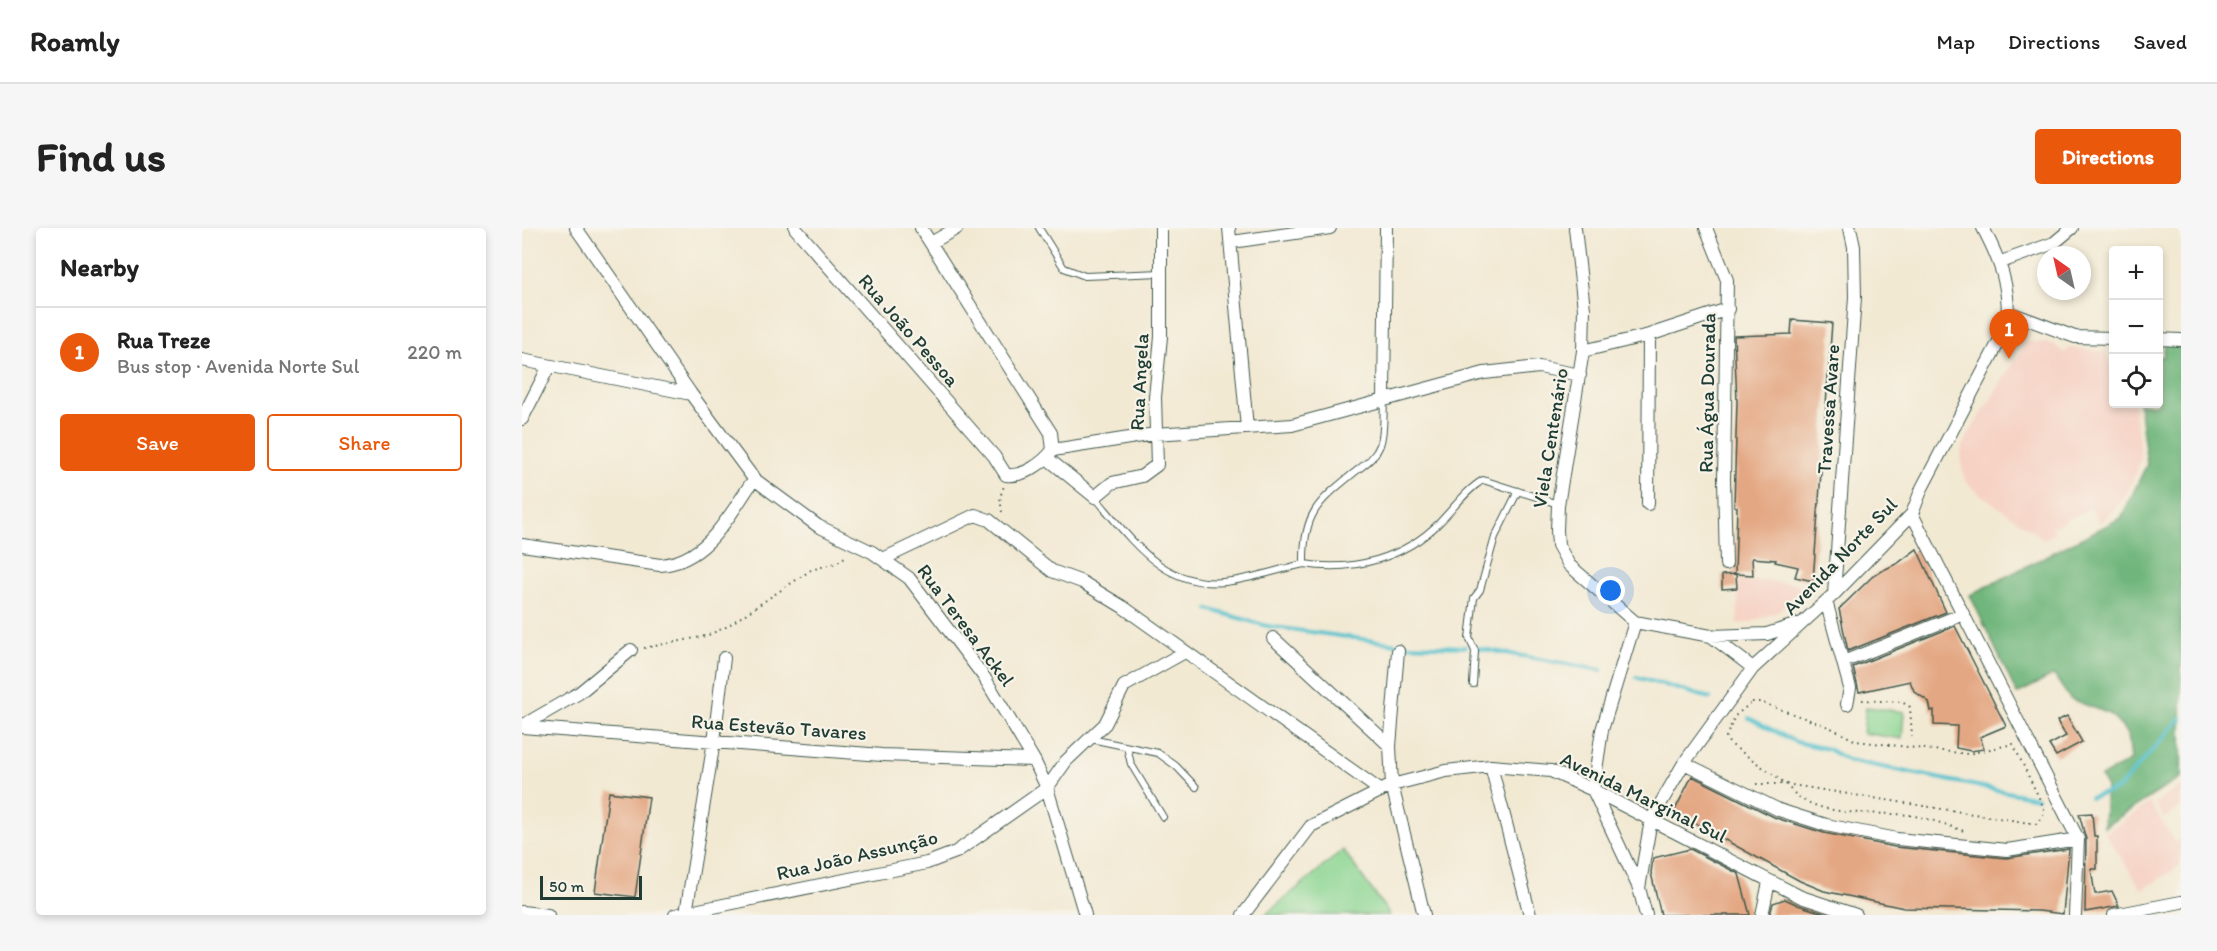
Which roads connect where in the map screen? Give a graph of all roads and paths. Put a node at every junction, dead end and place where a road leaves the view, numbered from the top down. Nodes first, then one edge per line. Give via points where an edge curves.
1 (576, 228) edge
2 (795, 228) edge
3 (921, 228) edge
4 (957, 228) edge
5 (1039, 228) edge
6 (1161, 228) edge
7 (1229, 228) edge
8 (1330, 228) edge
9 (1386, 228) edge
10 (1575, 228) edge
11 (1706, 228) edge
12 (1850, 228) edge
13 (1983, 228) edge
14 (2072, 228) edge
15 (1232, 242) junction
16 (931, 243) junction
17 (2001, 262) junction
18 (1162, 273) junction
19 (1728, 309) junction
20 (2008, 312) junction
21 (1649, 335) junction
22 (2109, 338) edge
23 (2163, 339) edge
24 (2181, 340) edge
25 (1583, 351) junction
26 (522, 360) edge
27 (549, 366) junction
28 (1580, 375) junction
29 (691, 394) junction
30 (1384, 398) junction
31 (522, 419) edge
32 (1246, 428) junction
33 (1155, 434) junction
34 (1050, 454) junction
35 (1008, 476) junction
36 (754, 479) junction
37 (1518, 491) junction
38 (1095, 497) junction
39 (1648, 504) dead end
40 (1558, 505) junction
41 (1912, 514) junction
42 (995, 525) junction
43 (522, 545) edge
44 (861, 546) junction
45 (884, 559) junction
46 (1304, 564) junction
47 (1726, 564) dead end
48 (1830, 598) junction
49 (1963, 614) junction
50 (1635, 622) junction
51 (1803, 622) junction
52 (1711, 636) junction
53 (1273, 638) dead end
54 (632, 650) joint
55 (1398, 651) dead end
56 (1184, 653) junction
57 (724, 658) dead end
58 (1843, 662) junction
59 (1753, 668) junction
60 (1473, 684) dead end
61 (1847, 704) joint
62 (522, 726) edge
63 (1912, 736) dead end
64 (1091, 739) junction
65 (714, 741) junction
66 (1390, 746) junction
67 (1127, 747) junction
68 (1034, 760) junction
69 (1684, 763) junction
70 (1491, 766) junction
71 (1725, 783) junction
72 (1786, 784) junction
73 (1196, 787) dead end
74 (1047, 788) junction
75 (1386, 788) junction
76 (1593, 790) junction
77 (1163, 817) dead end
78 (1651, 820) junction
79 (1968, 832) dead end
80 (2078, 839) junction
81 (1769, 882) junction
82 (1639, 888) junction
83 (2181, 902) edge
84 (522, 912) edge
85 (681, 914) edge
86 (548, 915) edge
87 (1085, 915) edge
88 (1243, 915) edge
89 (1424, 915) edge
90 (1530, 915) edge
91 (1646, 915) edge
92 (1762, 915) edge
93 (1856, 915) edge
94 (2075, 915) edge
95 (2114, 915) edge

1 - 29 street, Rua Teresa Ackel
2 - 35 street, Rua João Pessoa
3 - 16 street
4 - 16 street
5 - 18 lane via 1064,268 1085,276
6 - 18 street, Rua Angela
7 - 15 street
8 - 15 street
9 - 30 street
10 - 25 street, Viela Centenário via 1584,309
11 - 19 street, Rua Água Dourada via 1727,280
12 - 48 street, Travessa Avare via 1855,297
13 - 17 street, Avenida Norte Sul
14 - 17 street via 2054,243
15 - 32 street
16 - 34 street via 1046,422
17 - 20 street, Avenida Norte Sul
18 - 33 street, Rua Angela
19 - 21 street
19 - 47 street, Rua Água Dourada
20 - 22 street via 2074,337
20 - 41 street, Avenida Norte Sul via 2007,326
21 - 25 street
21 - 39 street
23 - 24 street
25 - 28 street, Viela Centenário
26 - 27 street
27 - 29 street
27 - 31 street
28 - 30 street via 1539,368 1492,372
28 - 40 street, Viela Centenário
29 - 36 street, Rua Teresa Ackel
30 - 32 street via 1292,425
30 - 46 lane via 1380,445 1372,458 1325,496 1312,512
32 - 33 street
33 - 34 street
33 - 38 street, Rua Angela via 1155,468 1142,476 1113,483
34 - 35 street via 1028,470
34 - 38 street
35 - 42 path via 1000,497 1002,515
36 - 43 street via 718,531 676,564
36 - 44 street, Rua Teresa Ackel via 818,526
37 - 40 lane
37 - 46 lane via 1483,480 1438,525 1399,552 1371,562 1341,566
37 - 60 lane via 1495,537 1480,590 1474,597 1469,638 1475,651
38 - 46 lane via 1148,556 1167,572 1186,580 1230,582
40 - 50 street, Viela Centenário via 1558,545 1566,560
41 - 48 street, Avenida Norte Sul
41 - 49 street
42 - 45 street via 975,514
42 - 56 street via 1052,571 1082,582 1123,607
44 - 45 street, Rua Teresa Ackel
44 - 54 path via 836,563 811,570 726,627 706,636
45 - 68 street, Rua Teresa Ackel via 909,578 984,677
48 - 51 street, Avenida Norte Sul
48 - 58 street, Travessa Avare
49 - 58 street
49 - 80 street
50 - 52 street
50 - 76 street via 1602,730
51 - 52 street via 1767,634
51 - 59 street, Avenida Norte Sul
52 - 59 street
53 - 66 street
54 - 62 street via 579,693
55 - 66 street
56 - 64 street, Rua João Assunção via 1124,686 1109,717
56 - 75 street
57 - 65 street
58 - 61 street, Travessa Avare via 1850,688
59 - 69 street, Avenida Norte Sul
61 - 63 path via 1864,699 1902,702 1910,707
62 - 65 street, Rua Estevão Tavares
64 - 67 lane
64 - 74 street, Rua João Assunção via 1066,761
65 - 68 street, Rua Estevão Tavares via 882,755
65 - 85 street
66 - 75 street
67 - 73 lane via 1167,758
67 - 77 lane via 1131,764
68 - 74 street, Rua Teresa Ackel
69 - 71 street
69 - 78 street, Avenida Norte Sul
70 - 75 street, Avenida Marginal Sul via 1446,771
70 - 76 street, Avenida Marginal Sul via 1551,771
70 - 90 street
71 - 72 path
71 - 80 street via 1779,810 1826,825 1897,839 2007,850
72 - 72 path via 1729,744 1726,737 1735,716 1747,704 1760,702 1856,741 1968,754 2013,744 2044,808 2036,824
72 - 79 path via 1812,805 1909,815
74 - 85 street, Rua João Assunção via 956,852 927,863
74 - 87 street, Rua Teresa Ackel
75 - 88 street, Avenida Marginal Sul via 1311,826
75 - 89 street
76 - 78 street, Avenida Marginal Sul
76 - 82 street, Avenida Norte Sul
78 - 81 street, Avenida Marginal Sul
78 - 82 street, Avenida Norte Sul
80 - 94 street
81 - 92 street
81 - 93 street, Avenida Marginal Sul
82 - 91 street, Avenida Norte Sul
83 - 95 street
84 - 86 street

